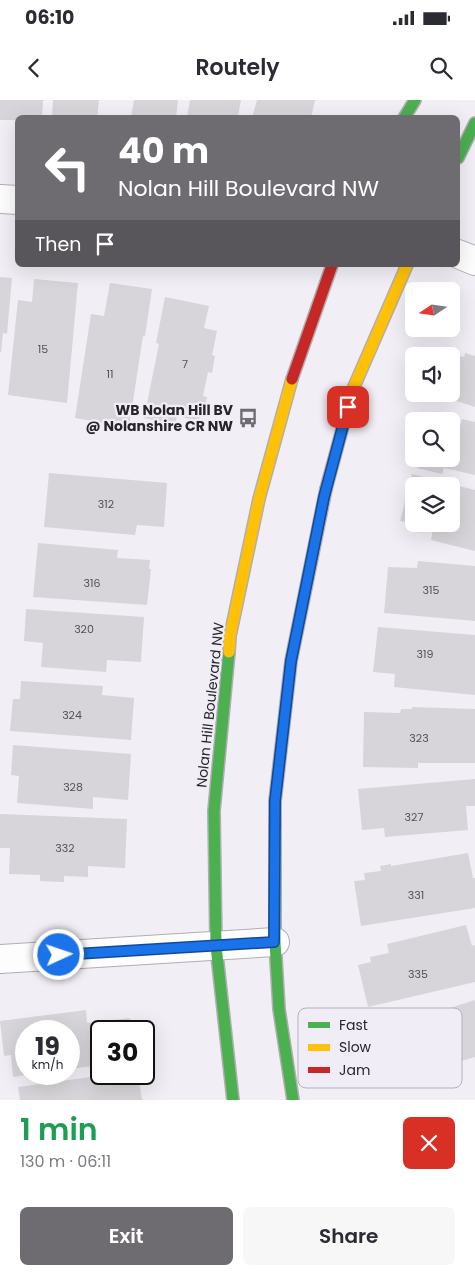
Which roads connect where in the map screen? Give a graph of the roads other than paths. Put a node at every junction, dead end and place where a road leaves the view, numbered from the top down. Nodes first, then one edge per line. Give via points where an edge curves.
1 (415, 100) edge
2 (406, 115) edge
3 (475, 123) edge
4 (460, 154) edge
5 (0, 199) edge
6 (15, 200) edge
7 (460, 255) edge
8 (475, 261) edge
9 (331, 267) edge
10 (406, 267) edge
11 (274, 942) junction
12 (216, 946) junction
13 (0, 959) edge
14 (233, 1100) edge
15 (293, 1100) edge

1 - 2 street
3 - 4 street
5 - 6 street
7 - 8 street
9 - 12 street, Nolan Hill Boulevard NW via 296,362 261,490 230,636 214,811
10 - 11 street via 353,389 324,497 291,661 275,801
11 - 12 street
11 - 15 street via 279,1009
12 - 13 street
12 - 14 street, Nolan Hill Boulevard NW

